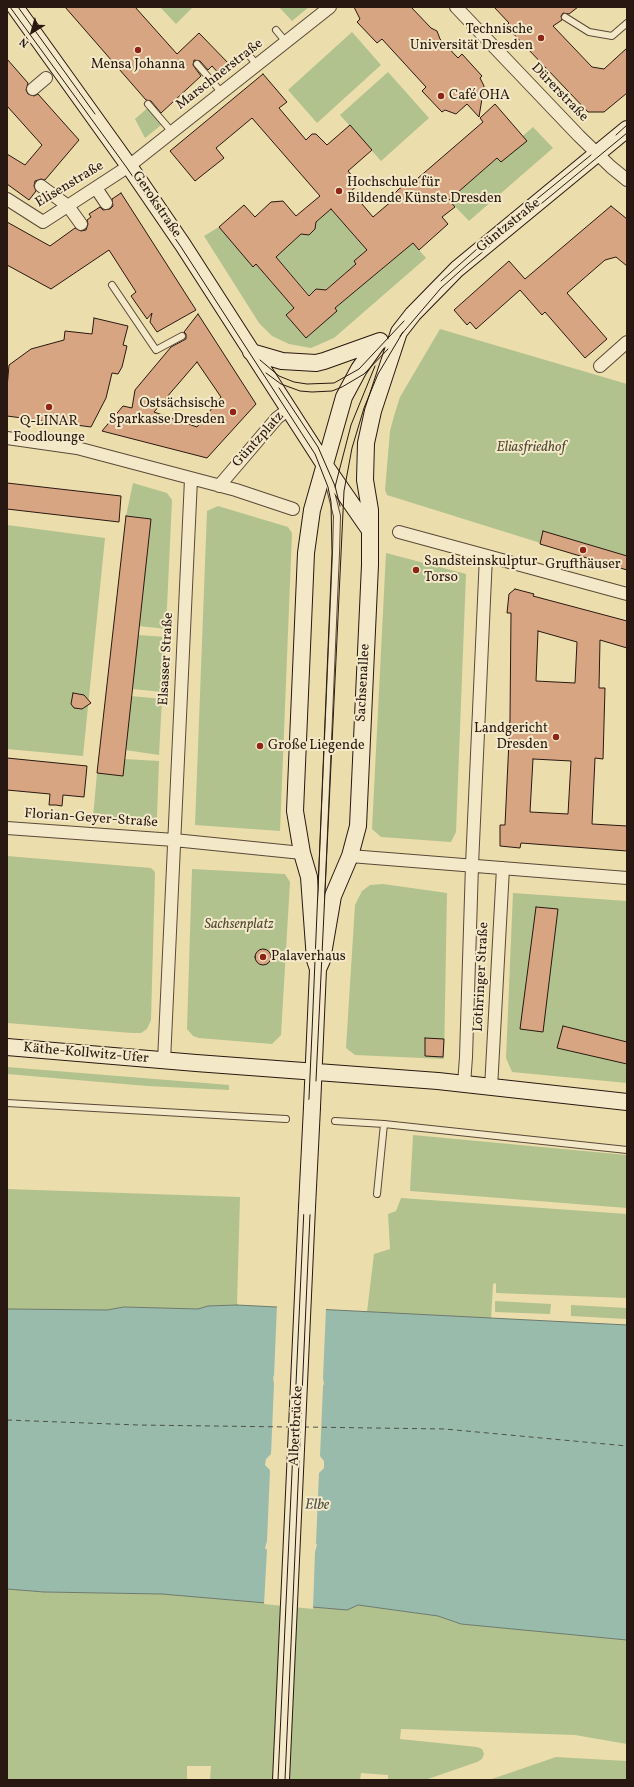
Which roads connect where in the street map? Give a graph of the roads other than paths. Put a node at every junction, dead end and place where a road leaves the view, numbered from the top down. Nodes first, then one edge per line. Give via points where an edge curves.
1 (15, 7) edge
2 (330, 7) edge
3 (456, 7) edge
4 (565, 17) dead end
5 (627, 23) edge
6 (276, 30) dead end
7 (286, 42) junction
8 (248, 54) dead end
9 (197, 64) dead end
10 (258, 65) junction
11 (46, 78) dead end
12 (33, 89) dead end
13 (222, 93) junction
14 (148, 104) dead end
15 (627, 129) edge
16 (172, 132) junction
17 (597, 154) junction
18 (130, 166) junction
19 (627, 180) edge
20 (41, 186) dead end
21 (96, 188) junction
22 (106, 203) dead end
23 (9, 204) edge
24 (68, 206) junction
25 (81, 224) dead end
26 (112, 285) dead end
27 (399, 332) junction
28 (182, 336) dead end
29 (378, 342) junction
30 (627, 342) edge
31 (252, 352) junction
32 (600, 366) dead end
33 (289, 409) junction
34 (7, 438) edge
35 (324, 464) junction
36 (191, 479) junction
37 (218, 486) junction
38 (293, 509) dead end
39 (370, 510) joint
40 (369, 529) junction
41 (399, 532) dead end
42 (486, 556) junction
43 (627, 594) edge
44 (7, 828) edge
45 (174, 840) junction
46 (302, 853) junction
47 (350, 856) junction
48 (472, 865) junction
49 (503, 868) junction
50 (627, 878) edge
51 (318, 969) junction
52 (7, 1047) edge
53 (164, 1061) junction
54 (314, 1072) junction
55 (464, 1084) junction
56 (491, 1088) junction
57 (627, 1102) edge
58 (7, 1103) edge
59 (286, 1119) dead end
60 (335, 1121) dead end
61 (384, 1124) junction
62 (627, 1150) edge
63 (377, 1194) dead end
64 (281, 1780) edge

1 - 18 main road, Gerokstraße
2 - 7 street, Marschnerstraße
3 - 17 street, Dürerstraße
4 - 5 lane via 589,32 612,36
6 - 7 lane
7 - 10 street, Marschnerstraße
8 - 10 lane
9 - 13 lane
10 - 13 street, Marschnerstraße
11 - 12 street
13 - 16 street, Marschnerstraße
14 - 16 lane
15 - 17 main road, Güntzstraße
16 - 18 street, Marschnerstraße
17 - 19 street, Dürerstraße
17 - 27 main road, Güntzstraße via 457,269
18 - 21 street, Elisenstraße
18 - 31 main road, Gerokstraße
20 - 24 street
21 - 22 street
21 - 24 street, Elisenstraße
23 - 24 street, Elisenstraße via 43,222
24 - 25 street
26 - 28 lane via 156,350
27 - 29 main road, Güntzstraße
27 - 39 main road, Güntzstraße via 373,411 366,444 365,480
29 - 31 main road, Güntzstraße via 324,362 308,364 282,361
29 - 35 main road, Güntzstraße via 344,397
30 - 32 street
31 - 33 main road, Gerokstraße
33 - 35 main road, Güntzplatz
33 - 37 street, Güntzplatz via 277,418
34 - 36 street via 77,448
35 - 40 main road, Güntzplatz
35 - 46 main road via 312,510 306,552 295,811
35 - 51 lane via 337,516
36 - 37 street
36 - 45 street, Elsasser Straße
37 - 38 street
39 - 40 main road, Sachsenallee
40 - 47 main road, Sachsenallee via 370,565 360,790 357,832
41 - 42 street
42 - 43 street
42 - 48 street
44 - 45 street, Florian-Geyer-Straße
45 - 46 street
45 - 53 street
46 - 51 main road via 309,878 315,960
47 - 48 street
47 - 51 main road via 333,896 322,960
48 - 49 street
48 - 55 street
49 - 50 street
49 - 56 street, Lothringer Straße
51 - 54 main road
52 - 53 main road, Käthe-Kollwitz-Ufer
53 - 54 main road
54 - 55 main road
54 - 64 main road, Albertbrücke, bridge
55 - 56 main road
56 - 57 main road
58 - 59 lane
60 - 61 lane
61 - 62 lane
61 - 63 lane

